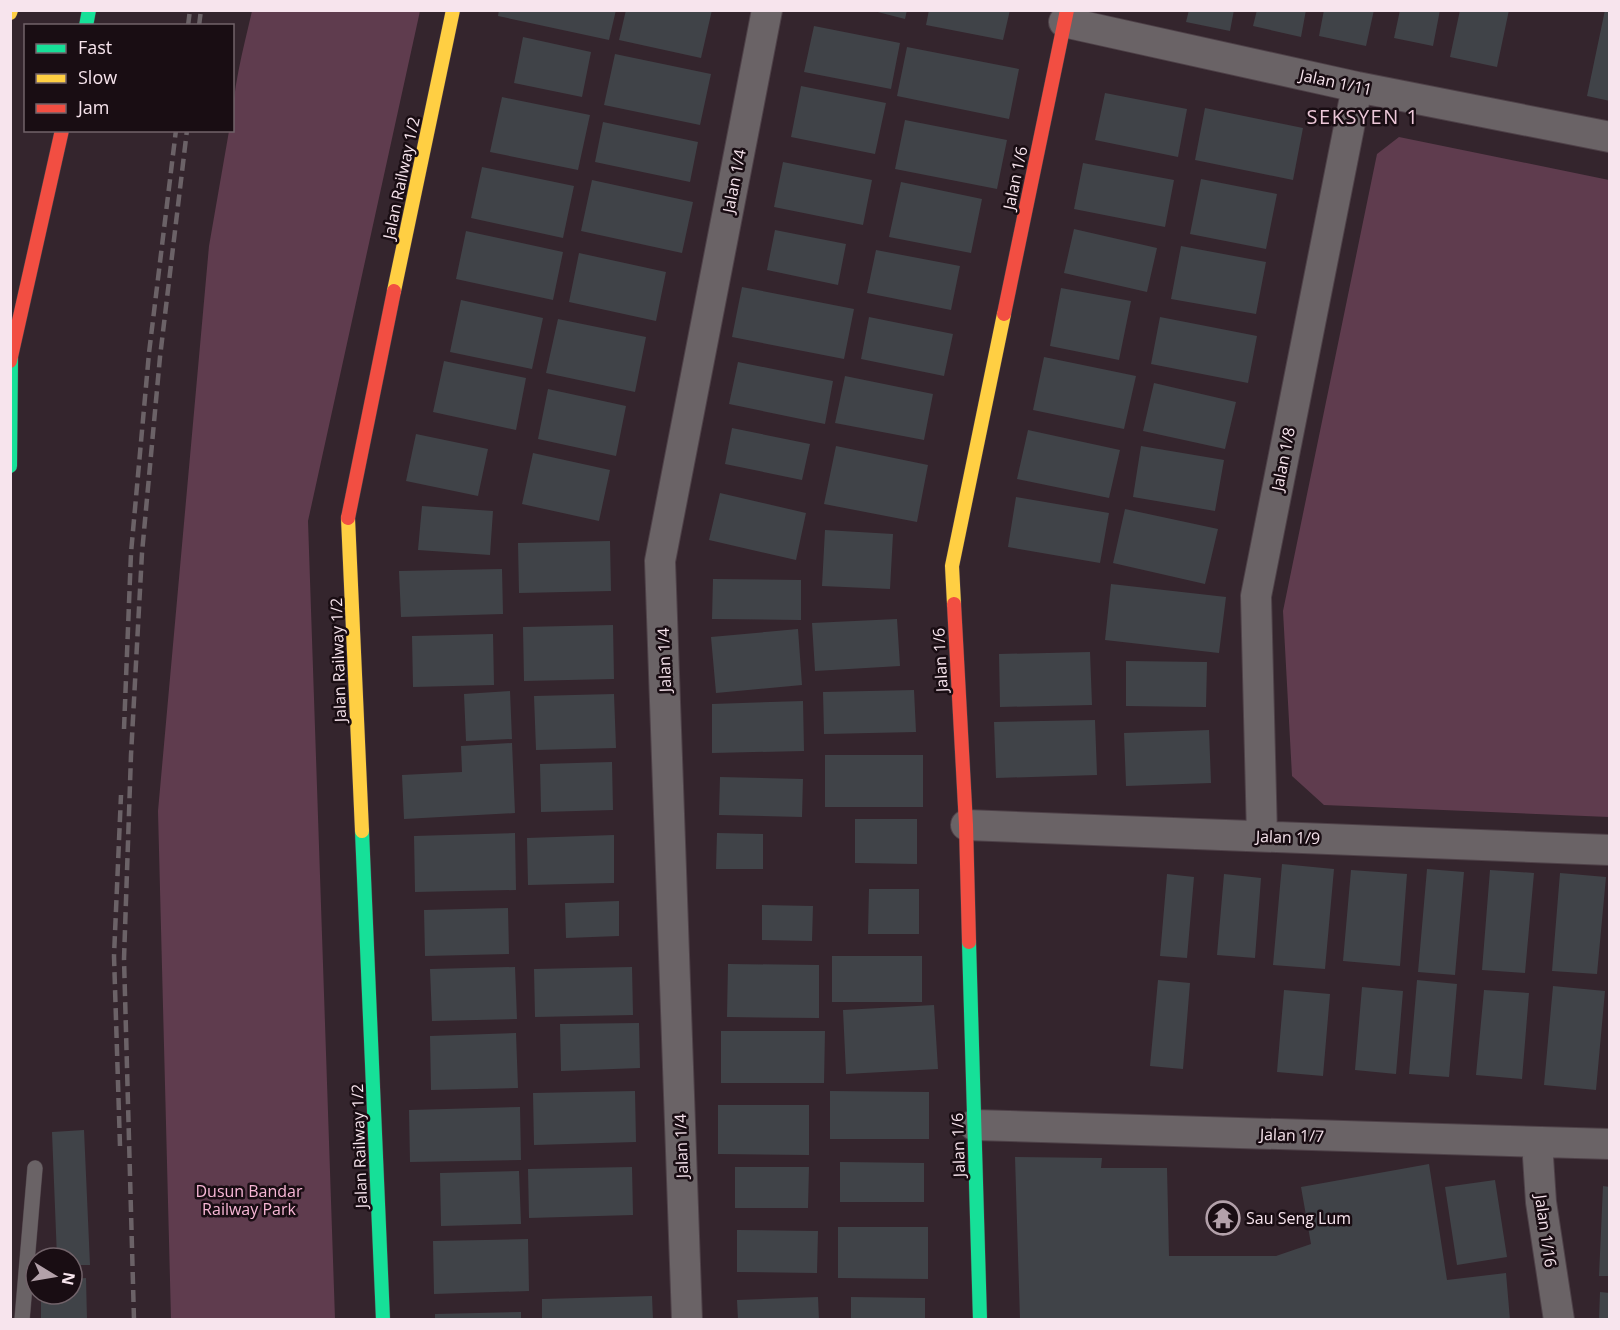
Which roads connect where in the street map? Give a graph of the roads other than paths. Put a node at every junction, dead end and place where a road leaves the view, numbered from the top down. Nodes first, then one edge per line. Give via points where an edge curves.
1 (453, 10) edge
2 (768, 10) edge
3 (1066, 16) edge
4 (1357, 87) junction
5 (62, 132) edge
6 (1610, 137) edge
7 (11, 360) edge
8 (10, 466) edge
9 (966, 825) junction
10 (1262, 836) junction
11 (1610, 850) edge
12 (974, 1125) junction
13 (1537, 1142) junction
14 (1610, 1144) edge
15 (35, 1168) dead end
16 (22, 1320) edge
17 (382, 1320) edge
18 (687, 1320) edge
19 (980, 1320) edge
20 (1559, 1320) edge

1 - 17 main road, Jalan Railway 1/2 via 348,512
2 - 18 street, Jalan 1/4 via 660,561
3 - 4 street, Jalan 1/11
3 - 9 main road, Jalan 1/6 via 952,566
4 - 6 street, Jalan 1/11
4 - 10 street, Jalan 1/8 via 1256,596
5 - 7 main road
7 - 8 main road
9 - 10 street, Jalan 1/9
9 - 12 main road, Jalan 1/6
10 - 11 street, Jalan 1/9
12 - 13 street, Jalan 1/7
12 - 19 main road, Jalan 1/6
13 - 14 street, Jalan 1/7
13 - 20 street, Jalan 1/16 via 1541,1203
15 - 16 lane

